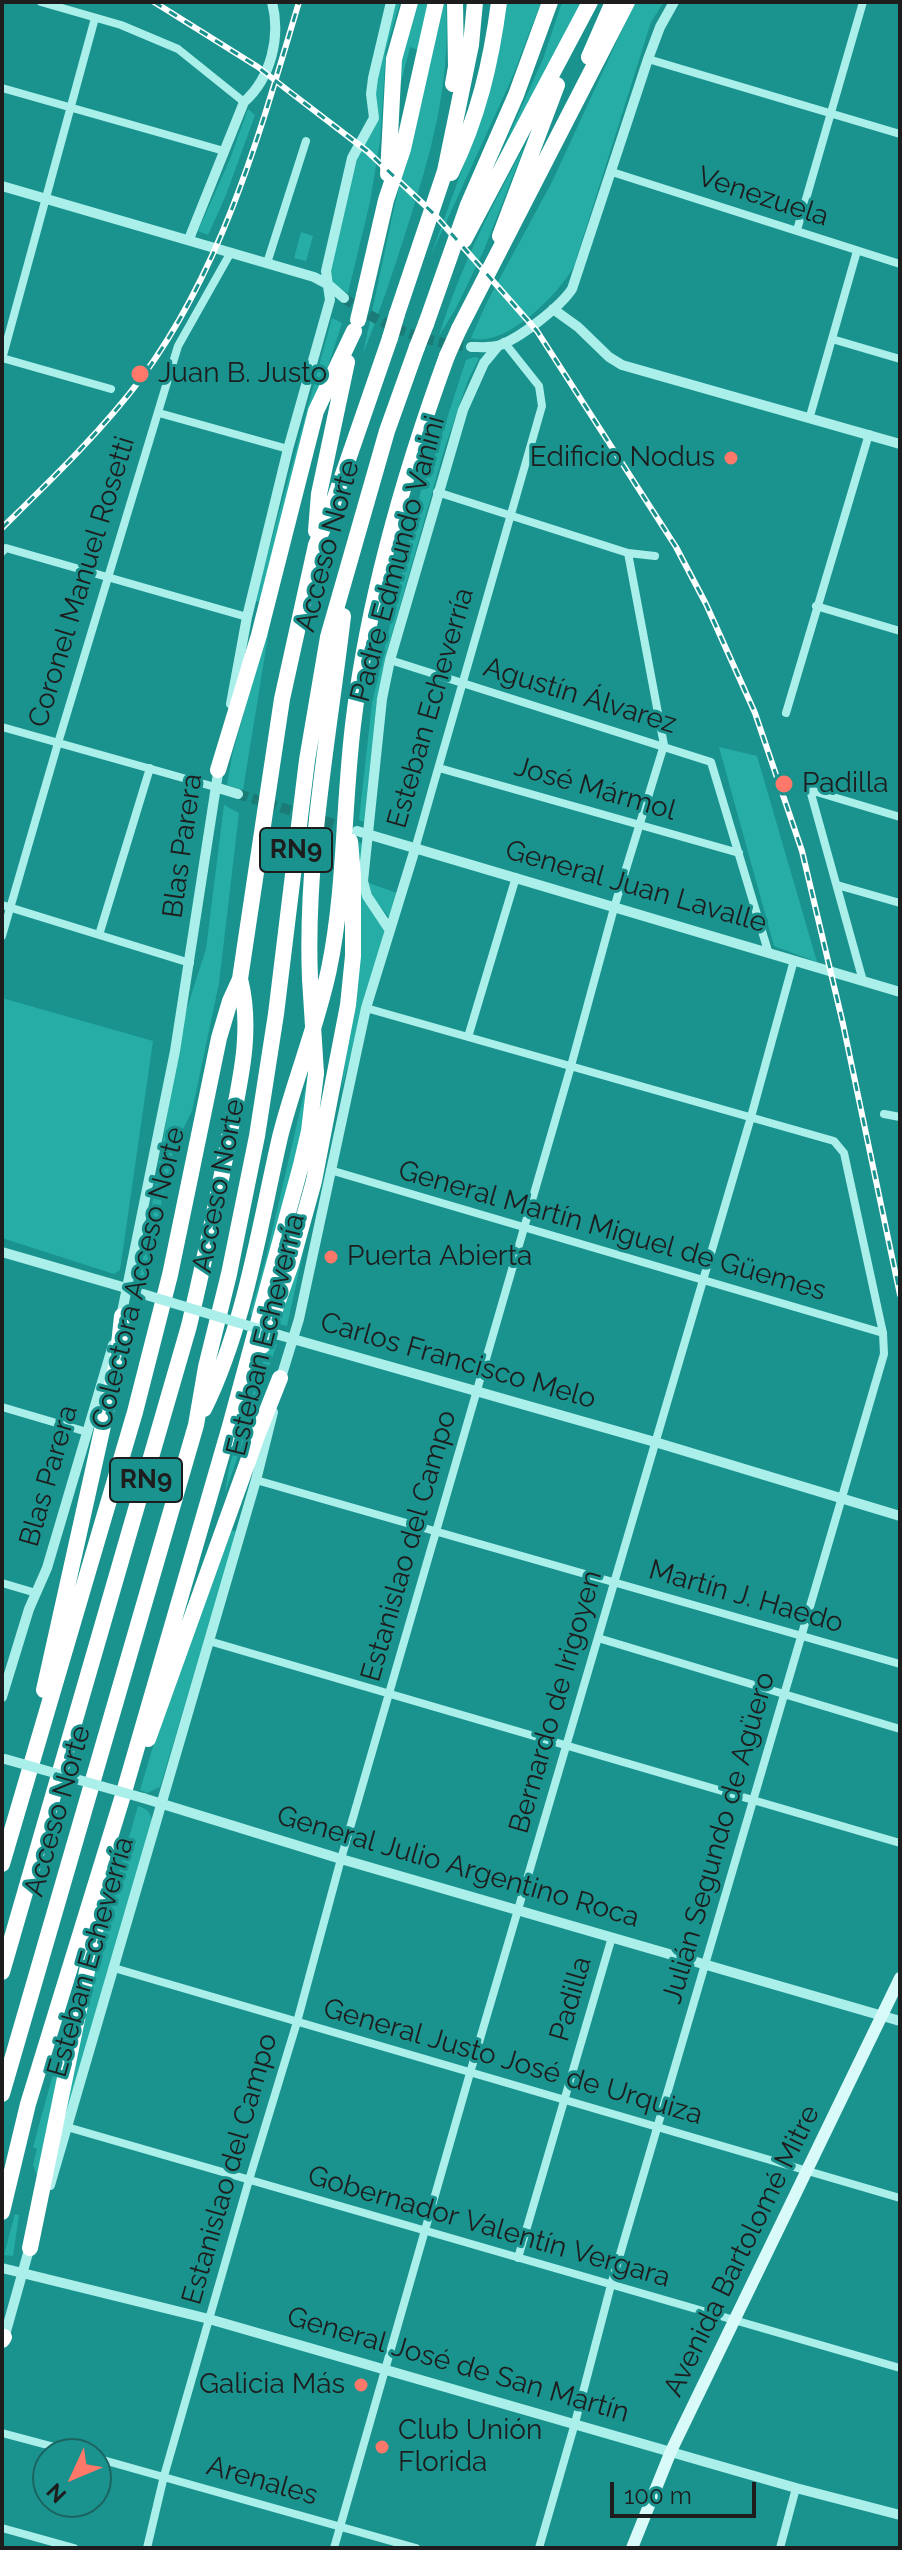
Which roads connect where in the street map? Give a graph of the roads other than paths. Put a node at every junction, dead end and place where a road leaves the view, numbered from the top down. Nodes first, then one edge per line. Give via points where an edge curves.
1 (41, 2) edge
2 (272, 2) edge
3 (391, 2) edge
4 (410, 2) edge
5 (436, 2) edge
6 (455, 2) edge
7 (475, 2) edge
8 (499, 2) edge
9 (550, 2) edge
10 (590, 2) edge
11 (613, 2) edge
12 (627, 2) edge
13 (674, 2) edge
14 (863, 2) edge
15 (95, 18) junction
16 (574, 34) junction
17 (648, 59) junction
18 (2, 88) edge
19 (244, 102) junction
20 (72, 107) junction
21 (830, 114) junction
22 (564, 126) junction
23 (900, 134) edge
24 (306, 141) dead end
25 (224, 151) junction
26 (445, 171) junction
27 (612, 172) junction
28 (2, 186) edge
29 (46, 199) junction
30 (386, 200) junction
31 (436, 202) junction
32 (797, 230) junction
33 (189, 239) junction
34 (857, 251) junction
35 (231, 252) junction
36 (267, 263) junction
37 (900, 264) edge
38 (491, 269) junction
39 (442, 280) junction
40 (329, 285) junction
41 (344, 298) tunnel mouth
42 (553, 309) junction
43 (356, 326) junction
44 (832, 339) junction
45 (501, 344) junction
46 (471, 347) tunnel mouth
47 (2, 358) edge
48 (900, 359) edge
49 (111, 389) dead end
50 (159, 413) junction
51 (810, 416) junction
52 (869, 434) junction
53 (900, 444) edge
54 (288, 449) junction
55 (437, 492) junction
56 (511, 516) junction
57 (316, 545) junction
58 (4, 550) edge
59 (628, 553) junction
60 (655, 556) dead end
61 (349, 566) junction
62 (109, 576) junction
63 (816, 606) junction
64 (247, 617) junction
65 (900, 631) edge
66 (390, 660) junction
67 (463, 683) junction
68 (786, 713) dead end
69 (2, 727) edge
70 (58, 743) junction
71 (664, 745) junction
72 (150, 768) junction
73 (439, 768) junction
74 (217, 778) junction
75 (238, 794) tunnel mouth
76 (347, 799) junction
77 (900, 817) edge
78 (639, 825) junction
79 (362, 832) junction
80 (415, 849) junction
81 (739, 853) junction
82 (516, 877) junction
83 (837, 885) junction
84 (900, 903) edge
85 (6, 906) edge
86 (614, 908) junction
87 (389, 929) junction
88 (99, 935) junction
89 (2, 936) edge
90 (768, 951) junction
91 (794, 960) junction
92 (190, 963) junction
93 (240, 979) junction
94 (863, 981) junction
95 (900, 992) edge
96 (366, 1008) junction
97 (468, 1037) junction
98 (571, 1066) junction
99 (884, 1114) dead end
100 (751, 1117) junction
101 (900, 1117) edge
102 (330, 1170) junction
103 (522, 1227) junction
104 (2, 1252) edge
105 (703, 1280) junction
106 (129, 1289) junction
107 (122, 1316) junction
108 (883, 1333) junction
109 (292, 1339) junction
110 (280, 1378) junction
111 (476, 1392) junction
112 (2, 1407) edge
113 (196, 1425) junction
114 (230, 1426) junction
115 (87, 1432) junction
116 (655, 1442) junction
117 (256, 1480) junction
118 (841, 1499) junction
119 (900, 1516) edge
120 (436, 1532) junction
121 (2, 1583) edge
122 (614, 1583) junction
123 (36, 1593) junction
124 (801, 1636) junction
125 (598, 1638) junction
126 (209, 1641) junction
127 (900, 1664) edge
128 (784, 1693) junction
129 (390, 1695) junction
130 (2, 1697) edge
131 (900, 1729) edge
132 (38, 1742) junction
133 (566, 1746) junction
134 (3, 1759) edge
135 (28, 1776) junction
136 (122, 1800) junction
137 (753, 1801) junction
138 (161, 1803) junction
139 (2, 1824) edge
140 (900, 1843) edge
141 (341, 1859) junction
142 (2, 1864) edge
143 (518, 1910) junction
144 (612, 1937) junction
145 (705, 1964) junction
146 (114, 1968) junction
147 (2, 1972) edge
148 (900, 1978) edge
149 (882, 2016) junction
150 (900, 2021) edge
151 (297, 2022) junction
152 (470, 2073) junction
153 (2, 2094) edge
154 (564, 2100) junction
155 (67, 2127) junction
156 (657, 2127) junction
157 (808, 2171) junction
158 (249, 2180) junction
159 (900, 2198) edge
160 (2, 2212) edge
161 (425, 2232) junction
162 (30, 2248) junction
163 (518, 2258) junction
164 (12, 2270) edge
165 (611, 2285) junction
166 (209, 2319) junction
167 (735, 2321) junction
168 (3, 2341) edge
169 (900, 2368) edge
170 (386, 2370) junction
171 (575, 2423) junction
172 (2, 2433) edge
173 (32, 2441) edge
174 (671, 2451) junction
175 (112, 2462) edge
176 (164, 2476) junction
177 (796, 2488) junction
178 (900, 2515) edge
179 (340, 2526) junction
180 (2, 2528) edge
181 (74, 2548) edge
182 (147, 2548) edge
183 (334, 2548) edge
184 (416, 2548) edge
185 (539, 2548) edge
186 (632, 2548) edge
187 (780, 2548) edge

1 - 15 street
2 - 19 street via 276,24 270,60 257,90
3 - 40 street, Blas Parera via 373,78 374,118 352,158 326,271
4 - 30 highway via 394,59
5 - 30 highway
6 - 26 highway via 456,67
7 - 26 highway
8 - 31 highway via 491,62 477,110
9 - 39 highway
10 - 16 highway
11 - 22 highway
12 - 22 highway
13 - 17 street
14 - 21 street
15 - 19 street via 178,49
15 - 20 street
16 - 38 highway
16 - 39 highway
17 - 21 street
17 - 27 street
18 - 20 street
19 - 25 street
20 - 25 street
20 - 29 street
21 - 23 street
21 - 32 street
22 - 38 highway
24 - 36 street
25 - 33 street
26 - 31 highway
27 - 32 street, Venezuela
27 - 42 street via 572,289
28 - 29 street
29 - 33 street
29 - 47 street
30 - 43 highway, bridge
31 - 57 highway, Acceso Norte / RN9, bridge
32 - 34 street, Venezuela
33 - 35 street
34 - 37 street, Venezuela
34 - 44 street
35 - 36 street
35 - 50 street, Coronel Manuel Rosetti via 178,346
36 - 40 street
38 - 76 highway, bridge via 447,356 409,464 371,622 354,714
39 - 61 highway, Acceso Norte / RN9, bridge via 387,431
40 - 41 street
40 - 54 street, Blas Parera via 330,300
42 - 45 street
42 - 51 street via 622,365
43 - 57 highway via 331,428
43 - 74 highway via 316,411
44 - 48 street
44 - 51 street
45 - 46 street
45 - 55 street, Padre Edmundo Vanini via 484,363 463,410
45 - 56 street, Esteban Echeverría via 532,376 542,396
47 - 49 street
50 - 54 street
50 - 62 street, Coronel Manuel Rosetti
51 - 52 street
52 - 53 street
52 - 63 street
54 - 64 street, Blas Parera
55 - 56 street
55 - 66 street, Padre Edmundo Vanini
56 - 59 street
56 - 67 street, Esteban Echeverría
57 - 93 highway, Acceso Norte / RN9 via 282,699
58 - 62 street
59 - 60 street
59 - 71 street, Estanislao del Campo
61 - 113 highway, Acceso Norte / RN9 via 316,702 257,1136
61 - 114 highway, bridge via 313,865 308,937 316,1073 309,1131
62 - 64 street
62 - 70 street, Coronel Manuel Rosetti
63 - 65 street
63 - 68 street
64 - 74 street, Blas Parera
66 - 67 street, Agustín Álvarez
66 - 79 street, Padre Edmundo Vanini
67 - 71 street, Agustín Álvarez
67 - 73 street, Esteban Echeverría
69 - 70 street
70 - 72 street
70 - 85 street, Coronel Manuel Rosetti
71 - 78 street, Estanislao del Campo
71 - 81 street, Agustín Álvarez via 711,762
72 - 74 street
72 - 88 street
73 - 78 street, José Mármol
73 - 80 street, Esteban Echeverría
74 - 75 street
74 - 92 street, Blas Parera
76 - 113 highway via 329,970 222,1372
76 - 114 highway via 353,876 348,1005 299,1237
77 - 83 street via 810,790
78 - 81 street, José Mármol
78 - 86 street, Estanislao del Campo
79 - 80 street, General Juan Lavalle
79 - 87 street, Padre Edmundo Vanini via 364,889
80 - 82 street, General Juan Lavalle
80 - 87 street, Esteban Echeverría
81 - 90 street
82 - 86 street, General Juan Lavalle
82 - 97 street
83 - 84 street
83 - 94 street
85 - 88 street
85 - 89 street, Coronel Manuel Rosetti
86 - 90 street, General Juan Lavalle
86 - 98 street, Estanislao del Campo
87 - 96 street, Esteban Echeverría
88 - 92 street
90 - 91 street, General Juan Lavalle
91 - 94 street, General Juan Lavalle
91 - 100 street, Bernardo de Irigoyen
92 - 106 street, Blas Parera
93 - 132 highway, Colectora Acceso Norte via 219,1038 170,1275 135,1412
93 - 147 highway, Acceso Norte / RN9 via 246,1045 189,1326
94 - 95 street, General Juan Lavalle
96 - 97 street
96 - 102 street, Esteban Echeverría
97 - 98 street
98 - 100 street
98 - 103 street, Estanislao del Campo
99 - 101 street
100 - 105 street, Bernardo de Irigoyen
100 - 108 street, Julián Segundo de Agüero via 834,1141 844,1153
102 - 103 street, General Martín Miguel de Güemes
102 - 109 street, Esteban Echeverría
103 - 105 street, General Martín Miguel de Güemes
103 - 111 street, Estanislao del Campo
104 - 106 street, Carlos Francisco Melo
105 - 108 street, General Martín Miguel de Güemes
105 - 116 street, Bernardo de Irigoyen
106 - 107 street, Blas Parera
106 - 109 street, Carlos Francisco Melo, bridge
107 - 115 street, Blas Parera
107 - 132 highway via 117,1363 45,1679
108 - 118 street, Julián Segundo de Agüero via 884,1354
109 - 110 street, Esteban Echeverría
109 - 111 street, Carlos Francisco Melo
110 - 117 street, Esteban Echeverría
110 - 136 highway via 156,1722
111 - 116 street, Carlos Francisco Melo
111 - 120 street, Estanislao del Campo
112 - 115 street
113 - 153 highway, Acceso Norte / RN9
114 - 136 highway
115 - 123 street, Blas Parera
116 - 118 street, Carlos Francisco Melo
116 - 122 street, Bernardo de Irigoyen
117 - 120 street, Martín J. Haedo
117 - 126 street, Esteban Echeverría
118 - 119 street, Carlos Francisco Melo
118 - 124 street, Julián Segundo de Agüero
120 - 122 street, Martín J. Haedo
120 - 129 street, Estanislao del Campo
121 - 123 street
122 - 124 street, Martín J. Haedo
122 - 125 street, Bernardo de Irigoyen
123 - 130 street, Blas Parera
124 - 127 street, Martín J. Haedo
124 - 128 street, Julián Segundo de Agüero
125 - 128 street
125 - 133 street, Bernardo de Irigoyen
126 - 129 street
126 - 138 street, Esteban Echeverría
128 - 131 street
128 - 137 street, Julián Segundo de Agüero
129 - 133 street
129 - 141 street, Estanislao del Campo
132 - 135 highway, Colectora Acceso Norte
133 - 137 street
133 - 143 street, Bernardo de Irigoyen
134 - 138 street, General Julio Argentino Roca, bridge
135 - 139 highway
135 - 142 highway, Colectora Acceso Norte
136 - 160 highway via 28,2104
136 - 162 highway
137 - 140 street
137 - 145 street, Julián Segundo de Agüero
138 - 141 street, General Julio Argentino Roca
138 - 146 street, Esteban Echeverría
141 - 143 street, General Julio Argentino Roca
141 - 151 street, Estanislao del Campo
143 - 144 street, General Julio Argentino Roca
143 - 152 street, Bernardo de Irigoyen
144 - 145 street, General Julio Argentino Roca
144 - 154 street, Padilla
145 - 149 street, General Julio Argentino Roca
145 - 156 street, Julián Segundo de Agüero
146 - 151 street, General Justo José de Urquiza
146 - 155 street, Esteban Echeverría
148 - 149 main road, Avenida Bartolomé Mitre
149 - 150 street, General Julio Argentino Roca
149 - 157 main road, Avenida Bartolomé Mitre
151 - 152 street, General Justo José de Urquiza
151 - 158 street, Estanislao del Campo
152 - 154 street, General Justo José de Urquiza
152 - 161 street, Bernardo de Irigoyen
154 - 156 street, General Justo José de Urquiza
154 - 163 street, Padilla
155 - 158 street, Gobernador Valentín Vergara
155 - 162 street, Esteban Echeverría
156 - 157 street, General Justo José de Urquiza
156 - 165 street, Julián Segundo de Agüero
157 - 159 street, General Justo José de Urquiza
157 - 167 main road, Avenida Bartolomé Mitre
158 - 161 street, Gobernador Valentín Vergara
158 - 166 street, Estanislao del Campo
161 - 163 street, Gobernador Valentín Vergara
161 - 170 street, Bernardo de Irigoyen
162 - 164 street, Esteban Echeverría
163 - 165 street, Gobernador Valentín Vergara
164 - 166 street, General José de San Martín
164 - 168 street, Esteban Echeverría
165 - 167 street, Gobernador Valentín Vergara
165 - 171 street, Julián Segundo de Agüero
166 - 170 street, General José de San Martín
166 - 176 street, Estanislao del Campo
167 - 169 street, Gobernador Valentín Vergara
167 - 174 main road, Avenida Bartolomé Mitre
170 - 171 street, General José de San Martín
170 - 179 street, Bernardo de Irigoyen
171 - 174 street, General José de San Martín
171 - 185 street, Julián Segundo de Agüero
172 - 173 street
174 - 177 street, General José de San Martín
174 - 186 main road, Avenida Bartolomé Mitre
175 - 176 street, Arenales
176 - 179 street, Arenales
176 - 182 street, Estanislao del Campo
177 - 178 street, General José de San Martín
177 - 187 street
179 - 183 street, Bernardo de Irigoyen
179 - 184 street, Arenales
180 - 181 street

